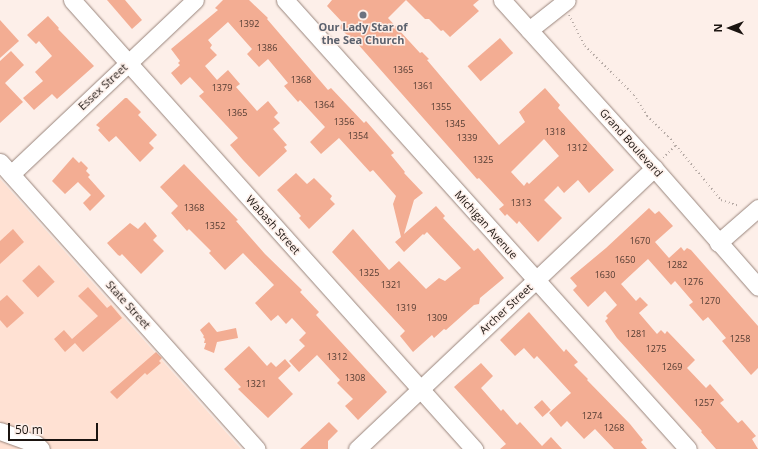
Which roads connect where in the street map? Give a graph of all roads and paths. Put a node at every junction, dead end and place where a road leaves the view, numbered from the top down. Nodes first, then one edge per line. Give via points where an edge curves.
1 (72, 0) edge
2 (195, 0) edge
3 (286, 0) edge
4 (502, 0) edge
5 (568, 7) edge
6 (529, 30) junction
7 (128, 63) junction
8 (675, 146) junction
9 (657, 164) junction
10 (5, 168) edge
11 (740, 206) dead end
12 (758, 208) edge
13 (718, 243) junction
14 (536, 281) junction
15 (758, 287) edge
16 (420, 390) junction
17 (2, 433) edge
18 (41, 449) edge
19 (257, 449) edge
20 (357, 449) edge
21 (474, 449) edge
22 (688, 449) edge

1 - 7 street, Wabash Street
2 - 7 street, Essex Street
3 - 14 street, Michigan Avenue
4 - 6 street, Grand Boulevard
5 - 6 street
5 - 8 path via 585,46 634,96 647,116
6 - 9 street, Grand Boulevard
7 - 10 street, Essex Street
7 - 16 street, Wabash Street
8 - 9 path
8 - 11 path via 721,200
9 - 13 street, Grand Boulevard
9 - 14 street, Archer Street
10 - 19 street, State Street
12 - 13 street
13 - 15 street, Grand Boulevard
14 - 16 street, Archer Street
14 - 22 street, Michigan Avenue
16 - 20 street, Archer Street
16 - 21 street, Wabash Street
17 - 18 street via 36,444

